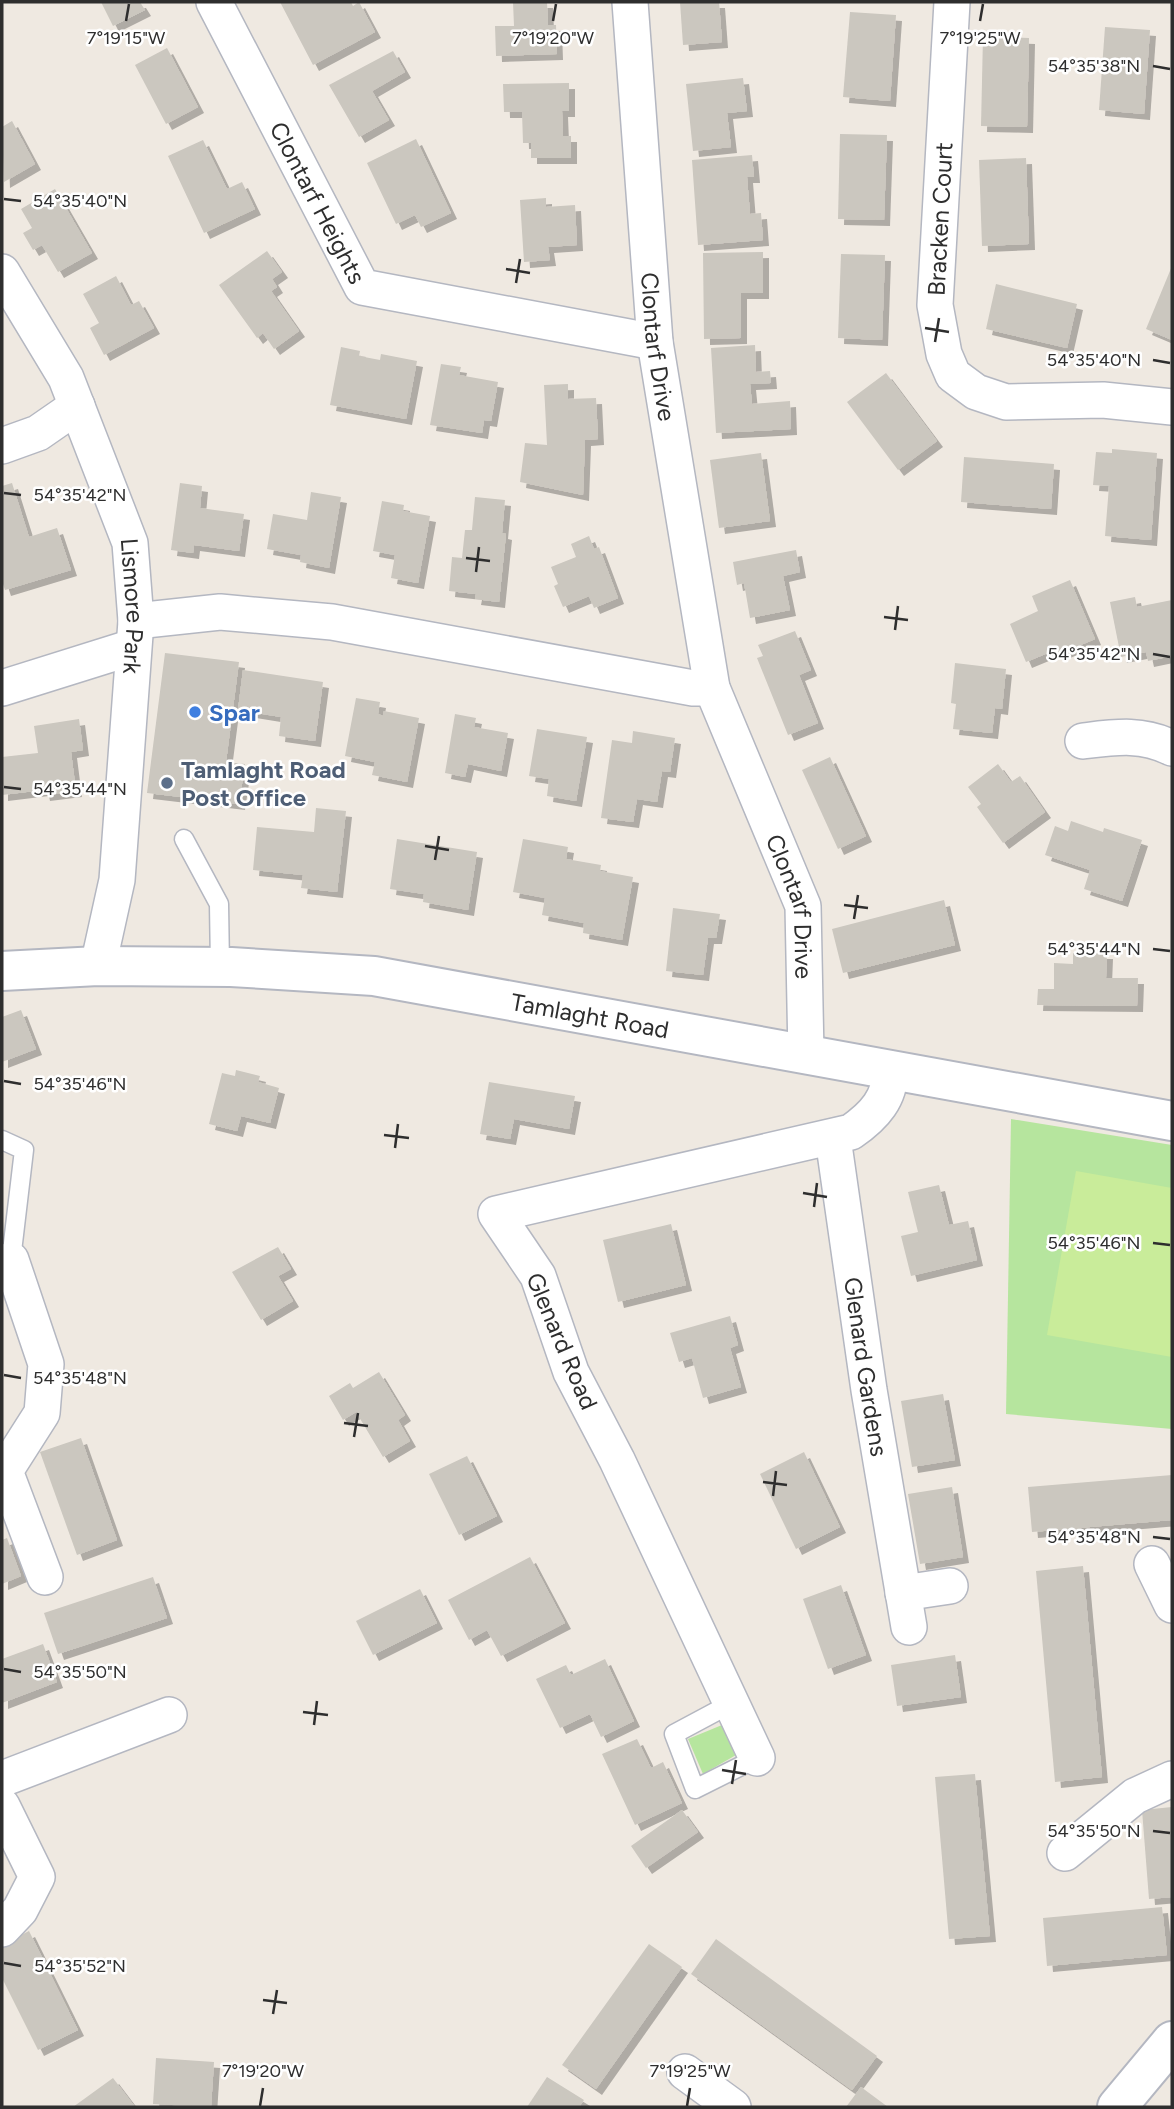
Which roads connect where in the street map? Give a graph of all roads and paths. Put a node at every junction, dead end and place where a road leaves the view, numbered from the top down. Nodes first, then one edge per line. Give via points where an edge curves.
1 (214, 2) edge
2 (631, 2) edge
3 (952, 2) edge
4 (2, 272) edge
5 (655, 342) junction
6 (77, 406) junction
7 (1172, 407) edge
8 (2, 446) edge
9 (135, 634) junction
10 (2, 688) edge
11 (712, 688) junction
12 (1083, 741) dead end
13 (1172, 748) edge
14 (184, 839) dead end
15 (98, 966) junction
16 (220, 967) junction
17 (2, 971) edge
18 (806, 1055) junction
19 (890, 1069) junction
20 (1172, 1121) edge
21 (833, 1138) junction
22 (2, 1140) edge
23 (7, 1262) edge
24 (1152, 1564) dead end
25 (45, 1577) dead end
26 (950, 1586) dead end
27 (903, 1593) junction
28 (1172, 1605) edge
29 (909, 1627) dead end
30 (732, 1703) junction
31 (169, 1715) dead end
32 (757, 1758) joint
33 (2, 1779) edge
34 (1172, 1779) edge
35 (2, 1806) edge
36 (1065, 1853) dead end
37 (2, 1929) edge
38 (1172, 2041) edge
39 (685, 2071) dead end
40 (733, 2107) edge
41 (1116, 2107) edge

1 - 5 street, Clontarf Heights via 362,287
2 - 5 street, Clontarf Drive
3 - 7 street, Bracken Court via 935,305 953,375 976,392 1006,402 1103,400
4 - 6 street, Lismore Park via 66,378
5 - 11 street, Clontarf Drive
6 - 8 street via 38,433
6 - 9 street, Lismore Park via 130,543
9 - 10 street
9 - 11 street via 220,612 332,622
9 - 15 street, Lismore Park via 117,880
11 - 18 street, Clontarf Drive via 803,906
12 - 13 street via 1132,736
14 - 16 lane via 219,904
15 - 16 street, Tamlaght Road
15 - 17 street, Tamlaght Road
16 - 18 street, Tamlaght Road via 374,976
18 - 19 street, Tamlaght Road
19 - 20 street, Tamlaght Road
19 - 21 street, Glenard Road via 891,1082 869,1119
21 - 27 street, Glenard Gardens
21 - 30 street, Glenard Road via 496,1214 538,1276 570,1372 617,1460
22 - 23 lane via 24,1150
23 - 25 street via 46,1364 42,1413 5,1471
24 - 28 street
26 - 27 street
27 - 29 street, Glenard Gardens
30 - 32 street, Glenard Road
30 - 32 lane via 674,1734 695,1789
31 - 33 street
34 - 36 street via 1135,1796
35 - 37 street via 37,1877 20,1910
38 - 41 street
39 - 40 street

